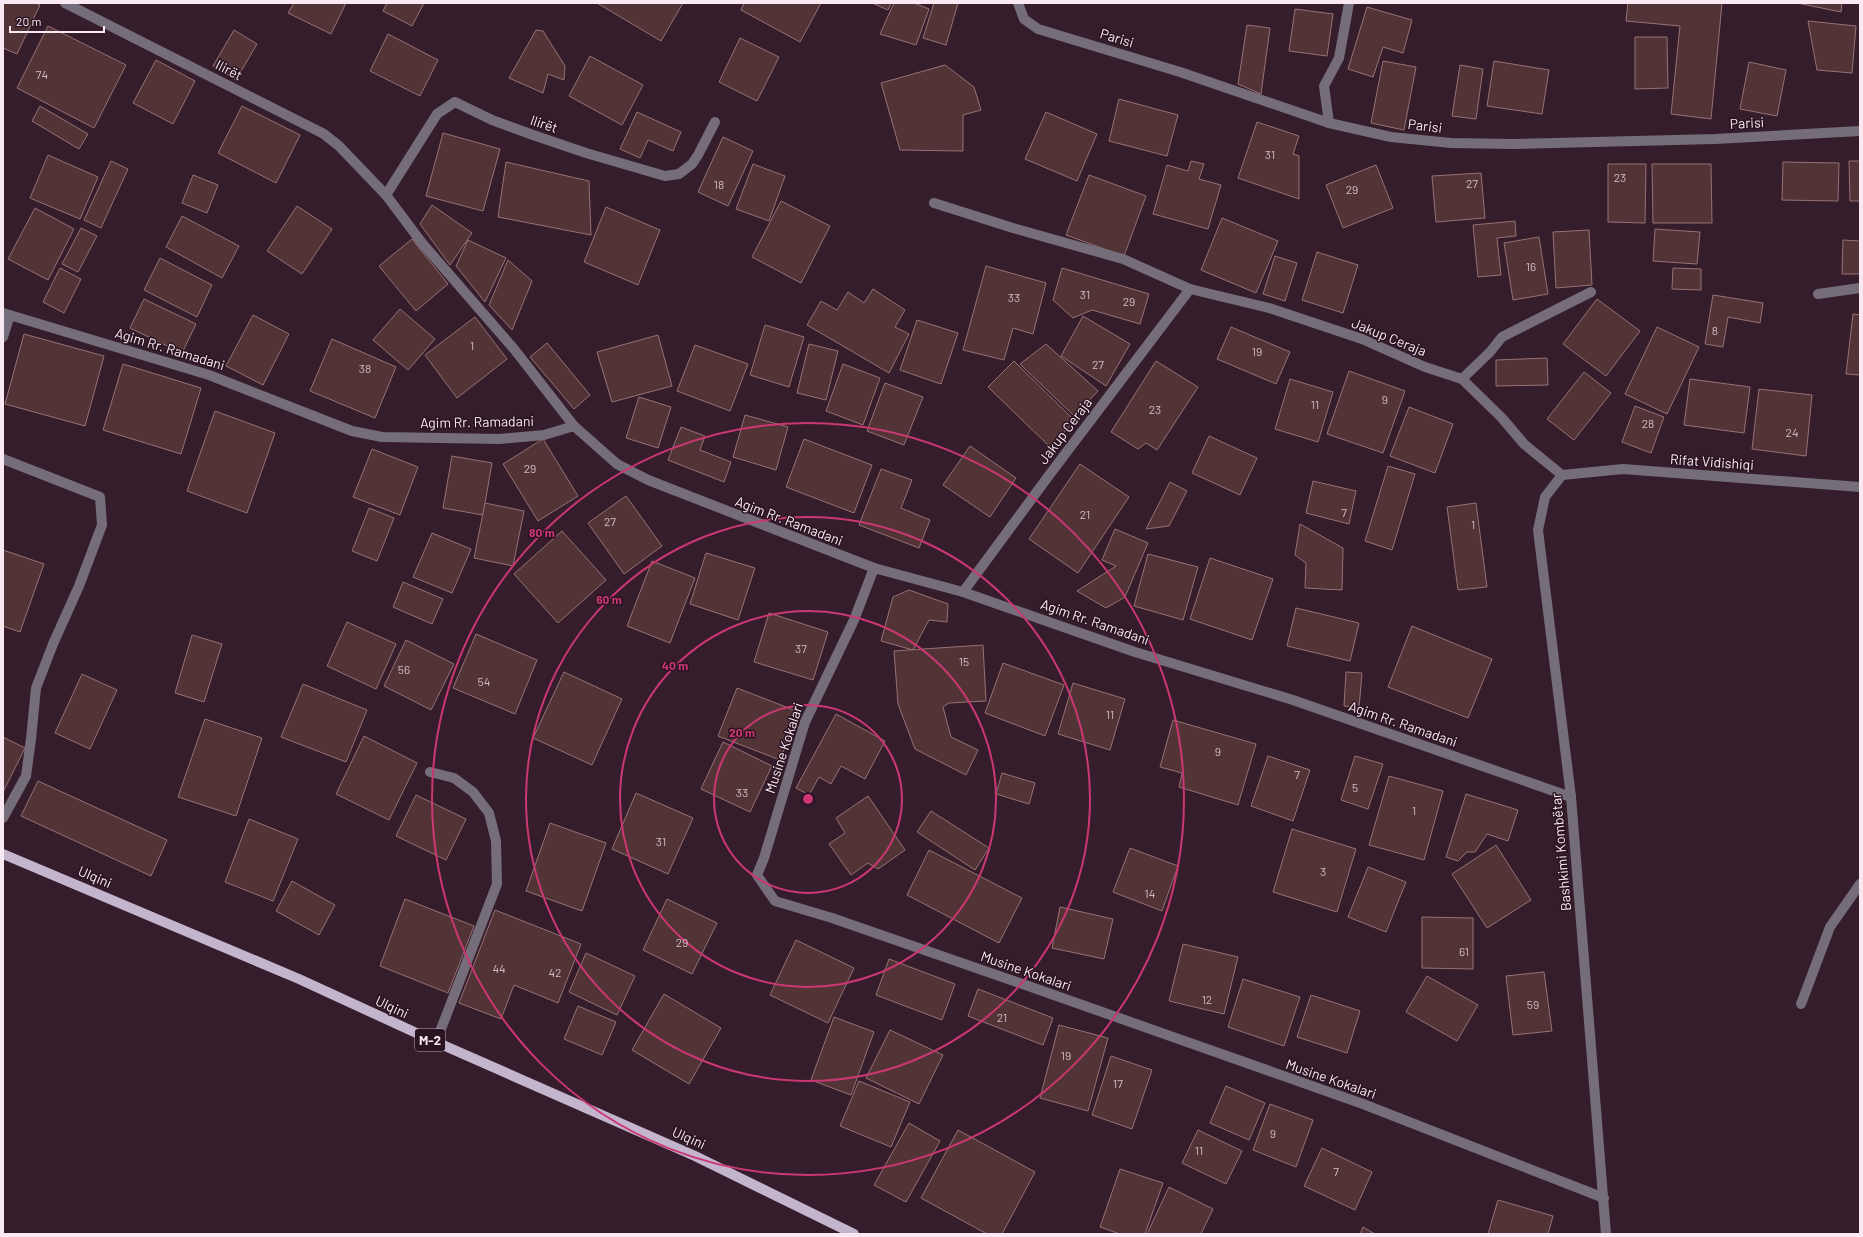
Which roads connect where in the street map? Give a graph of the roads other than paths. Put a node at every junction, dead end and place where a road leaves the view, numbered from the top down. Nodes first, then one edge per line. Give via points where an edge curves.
1 (65, 3) edge
2 (1018, 3) edge
3 (1349, 3) edge
4 (714, 122) dead end
5 (1328, 123) junction
6 (1860, 131) edge
7 (386, 195) junction
8 (934, 203) dead end
9 (1860, 288) edge
10 (1190, 289) junction
11 (1591, 292) dead end
12 (1818, 294) dead end
13 (6, 314) edge
14 (3, 336) edge
15 (1462, 380) junction
16 (574, 426) junction
17 (3, 459) edge
18 (1562, 475) junction
19 (1860, 488) edge
20 (874, 568) junction
21 (963, 592) junction
22 (430, 772) dead end
23 (1571, 797) junction
24 (3, 818) edge
25 (3, 854) edge
26 (1860, 884) edge
27 (1801, 1004) dead end
28 (436, 1042) junction
29 (1604, 1198) junction
30 (854, 1234) edge
31 (1606, 1234) edge

1 - 7 street, Ilirët via 324,134
2 - 5 street, Parisi via 1024,19 1038,29 1180,72
3 - 5 street via 1339,58 1324,86
4 - 7 street, Ilirët via 692,164 679,174 665,176 533,135 454,102 437,114
5 - 6 street, Parisi via 1391,136 1451,144 1715,138
7 - 16 street, Ilirët via 422,243 514,349
8 - 10 street, Jakup Ceraja via 1123,259
9 - 12 street
10 - 15 street, Jakup Ceraja via 1269,308 1362,339 1425,367
10 - 21 street, Jakup Ceraja
11 - 15 street via 1502,337
13 - 14 street
13 - 16 street, Agim Rr. Ramadani via 209,375 352,431 382,436 500,439 544,435
15 - 18 street, Jakup Ceraja via 1502,418 1524,444
16 - 20 street, Agim Rr. Ramadani via 616,464 648,480
17 - 24 street via 100,497 102,525 36,688 26,776
18 - 19 street, Rifat Vidishiqi via 1623,469
18 - 23 street, Bashkimi Kombëtar via 1545,498 1538,530
20 - 21 street, Agim Rr. Ramadani
20 - 29 street, Musine Kokalari via 854,620 804,722 757,875 775,901 832,918 1363,1104
21 - 23 street, Agim Rr. Ramadani via 1135,652 1293,700
22 - 28 street via 454,778 473,792 488,813 496,841 497,884
23 - 29 street, Bashkimi Kombëtar
25 - 28 main road, Ulqini / M-2 via 298,979
26 - 27 street via 1830,927
28 - 30 main road, Ulqini / M-2 via 695,1156
29 - 31 street, Bashkimi Kombëtar

